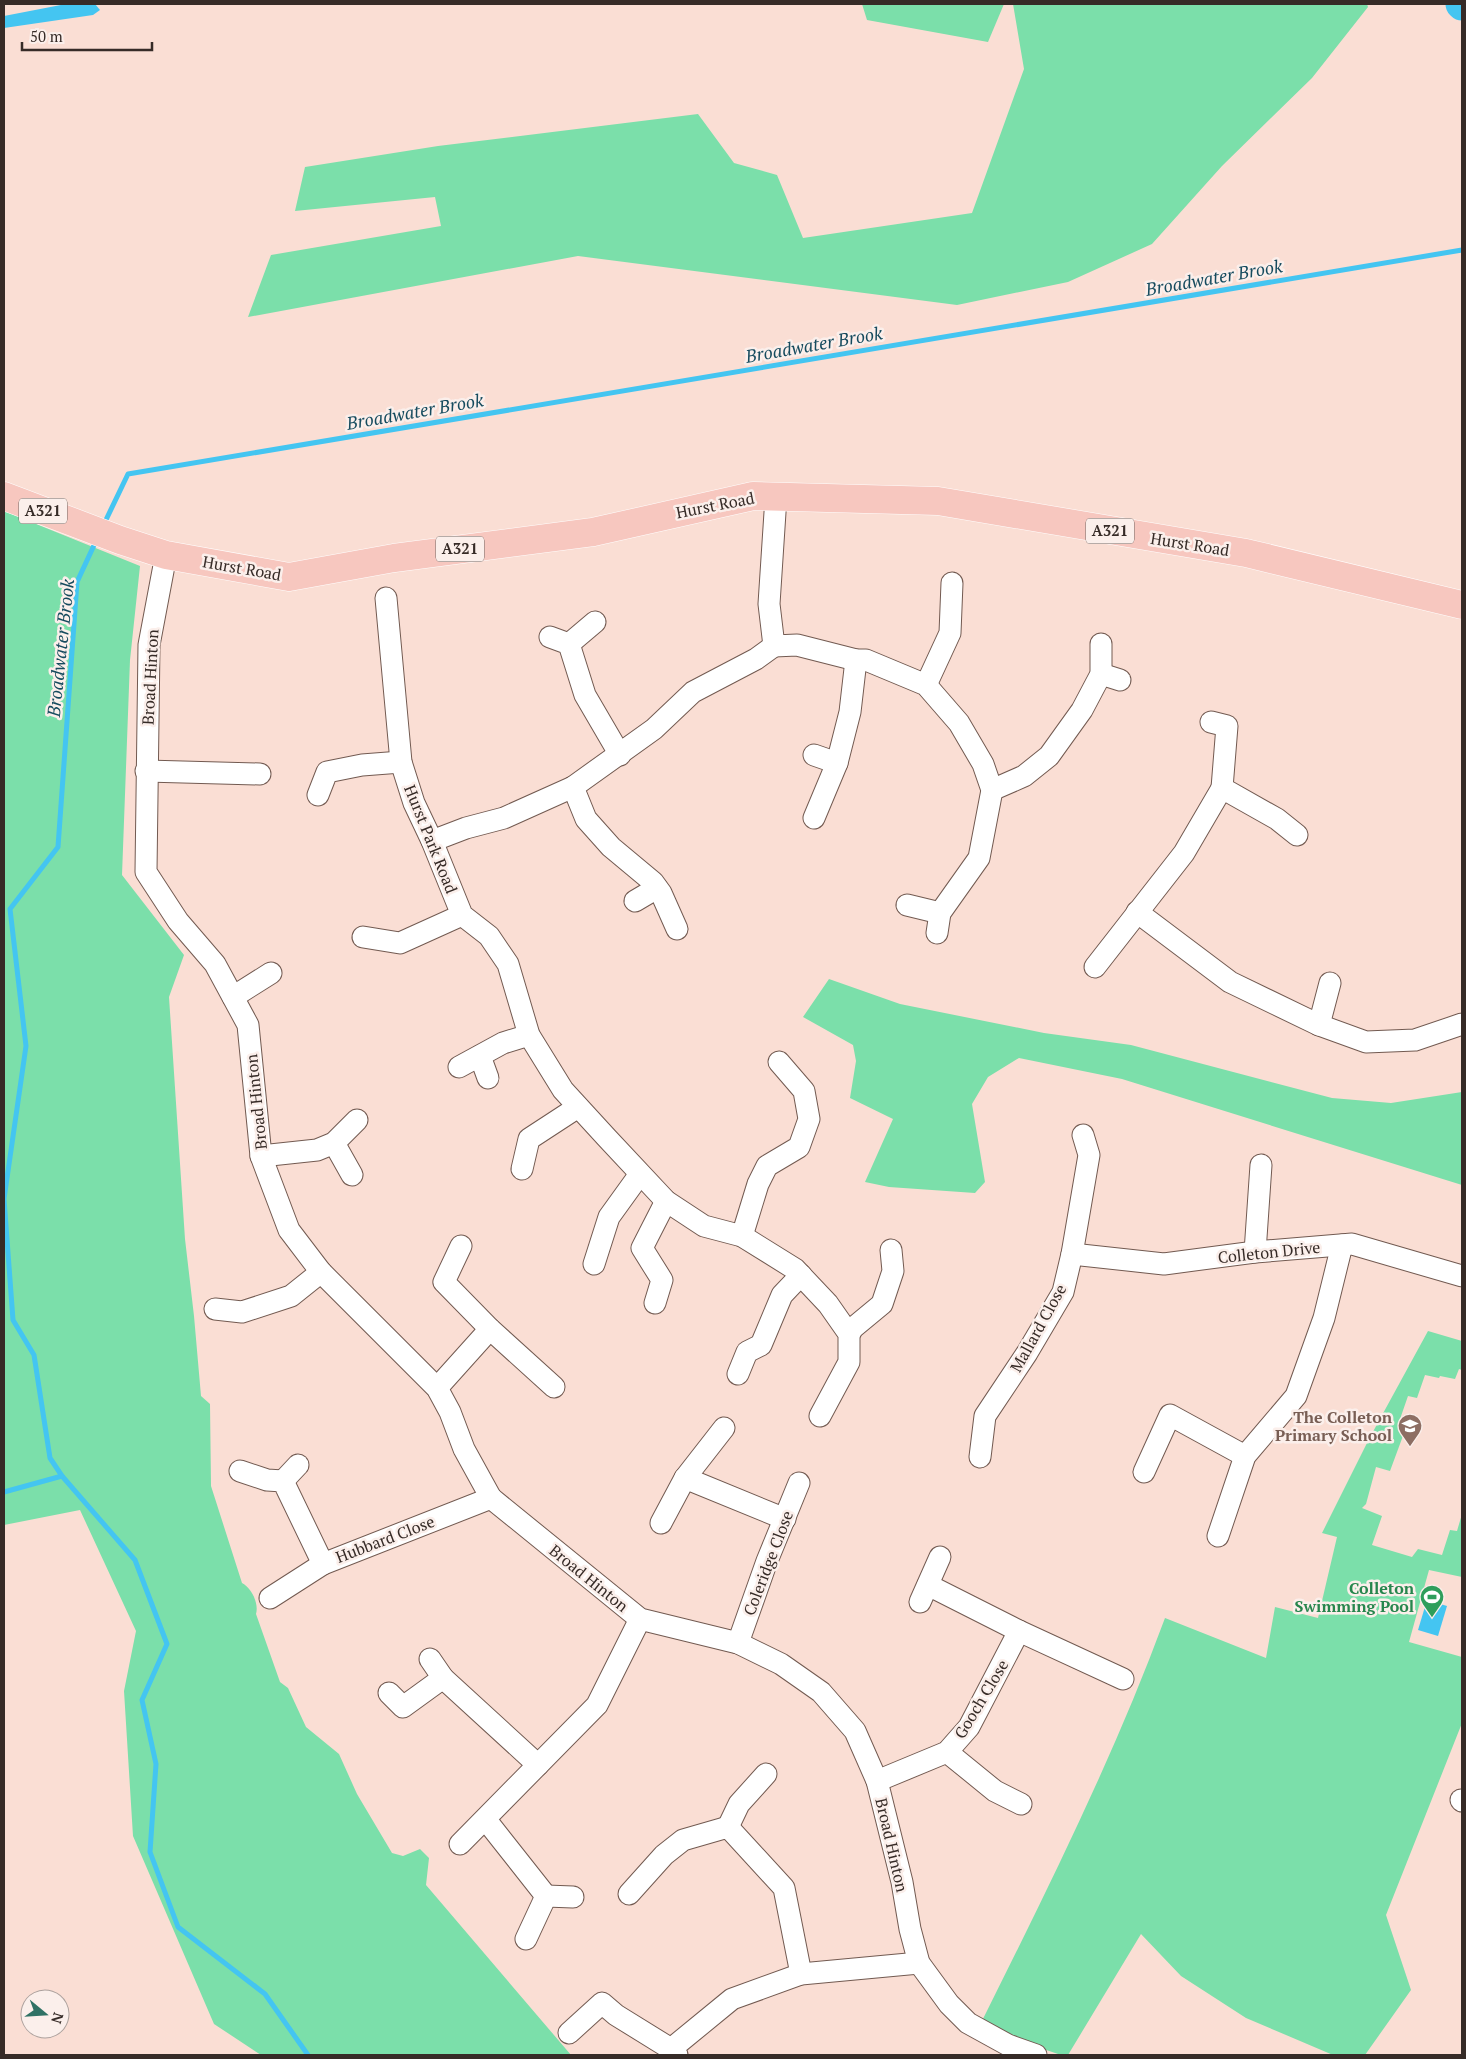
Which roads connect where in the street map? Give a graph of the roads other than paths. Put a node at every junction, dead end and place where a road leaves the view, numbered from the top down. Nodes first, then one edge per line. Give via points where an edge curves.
1 (4, 496) edge
2 (776, 497) junction
3 (166, 555) junction
4 (952, 583) dead end
5 (386, 598) dead end
6 (1462, 605) edge
7 (595, 622) dead end
8 (1101, 644) dead end
9 (774, 646) junction
10 (856, 660) junction
11 (926, 685) junction
12 (1211, 722) dead end
13 (620, 755) junction
14 (814, 755) dead end
15 (401, 762) junction
16 (837, 764) junction
17 (146, 771) junction
18 (260, 774) dead end
19 (573, 787) junction
20 (1222, 788) junction
21 (992, 790) junction
22 (318, 795) dead end
23 (814, 818) dead end
24 (1297, 835) dead end
25 (432, 841) junction
26 (657, 888) junction
27 (636, 902) dead end
28 (907, 905) dead end
29 (1137, 912) junction
30 (462, 915) junction
31 (678, 929) dead end
32 (363, 937) dead end
33 (1095, 967) dead end
34 (271, 973) dead end
35 (1330, 983) dead end
36 (233, 998) junction
37 (1462, 1024) edge
38 (1319, 1025) junction
39 (529, 1035) junction
40 (480, 1056) junction
41 (779, 1062) dead end
42 (458, 1067) dead end
43 (488, 1078) dead end
44 (578, 1107) junction
45 (357, 1120) dead end
46 (1083, 1134) dead end
47 (334, 1143) junction
48 (260, 1156) junction
49 (1261, 1165) dead end
50 (522, 1169) dead end
51 (640, 1174) junction
52 (352, 1175) dead end
53 (666, 1200) junction
54 (742, 1236) junction
55 (1342, 1245) junction
56 (461, 1246) dead end
57 (891, 1250) dead end
58 (1255, 1252) junction
59 (1072, 1254) junction
60 (594, 1264) dead end
61 (321, 1272) junction
62 (801, 1275) junction
63 (1462, 1276) edge
64 (654, 1303) dead end
65 (215, 1309) dead end
66 (490, 1329) junction
67 (849, 1334) junction
68 (738, 1374) dead end
69 (437, 1388) junction
70 (554, 1388) dead end
71 (820, 1416) dead end
72 (724, 1428) dead end
73 (1246, 1456) junction
74 (980, 1457) dead end
75 (298, 1465) dead end
76 (240, 1471) dead end
77 (1144, 1472) dead end
78 (685, 1478) junction
79 (283, 1480) junction
80 (799, 1483) dead end
81 (491, 1498) junction
82 (785, 1520) junction
83 (662, 1523) dead end
84 (1218, 1536) dead end
85 (940, 1557) dead end
86 (322, 1564) junction
87 (270, 1598) dead end
88 (640, 1619) junction
89 (1019, 1631) junction
90 (738, 1643) junction
91 (430, 1659) dead end
92 (443, 1678) junction
93 (1122, 1679) dead end
94 (396, 1700) dead end
95 (947, 1752) junction
96 (538, 1765) junction
97 (766, 1774) dead end
98 (877, 1780) junction
99 (1021, 1804) dead end
100 (486, 1820) junction
101 (728, 1826) junction
102 (460, 1844) dead end
103 (629, 1894) dead end
104 (546, 1896) junction
105 (573, 1897) dead end
106 (526, 1939) dead end
107 (919, 1962) junction
108 (801, 1974) junction
109 (569, 2033) dead end
110 (674, 2052) edge
111 (1036, 2055) edge

1 - 3 main road, Hurst Road / A321
2 - 3 main road, Hurst Road / A321 via 753,496 593,532 394,558 289,577
2 - 6 main road, Hurst Road / A321 via 938,501 1246,553
2 - 9 street via 769,604
3 - 17 street, Broad Hinton via 148,644
4 - 11 street via 950,633
5 - 15 street, Hurst Park Road via 386,674
7 - 13 street via 560,640 584,694
8 - 21 street via 1110,677 1049,756 1024,776
9 - 10 street via 797,644
9 - 13 street via 693,692 654,729
10 - 11 street via 866,660
10 - 16 street via 850,712
11 - 21 street via 959,724 983,764
12 - 20 street via 1227,726
13 - 19 street
14 - 16 street
15 - 22 street via 327,772
15 - 25 street, Hurst Park Road via 414,803
16 - 23 street
17 - 18 street
17 - 36 street, Broad Hinton via 146,872 178,921 216,964
19 - 25 street via 504,818
19 - 26 street via 586,819 611,847
20 - 24 street via 1281,814
20 - 29 street via 1184,853
21 - 28 street via 978,858 939,923
25 - 30 street, Hurst Park Road
26 - 27 street
26 - 31 street
29 - 33 street
29 - 38 street via 1230,982
30 - 32 street via 400,943
30 - 39 street via 489,936 508,964
34 - 36 street
35 - 38 street
36 - 48 street, Broad Hinton via 248,1025
37 - 38 street via 1415,1040 1366,1042
39 - 40 street via 503,1043
39 - 44 street via 562,1090
40 - 42 street
40 - 43 street
41 - 54 street via 804,1091 809,1119 799,1147 768,1166 758,1184
44 - 50 street via 529,1139
44 - 51 street
45 - 47 street
46 - 59 street, Mallard Close via 1088,1155
47 - 48 street via 317,1150
47 - 52 street
48 - 61 street, Broad Hinton via 289,1230
49 - 58 street
51 - 53 street
51 - 60 street via 609,1217
53 - 54 street via 704,1226
53 - 64 street via 642,1248 662,1280
54 - 62 street
55 - 58 street, Colleton Drive
55 - 63 street, Colleton Drive via 1352,1244
55 - 73 street via 1324,1318 1296,1396
56 - 66 street via 444,1282
57 - 67 street via 893,1271 882,1304
58 - 59 street, Colleton Drive via 1164,1264
59 - 74 street, Mallard Close via 1062,1292 985,1416
61 - 65 street via 291,1296 242,1312
61 - 69 street, Broad Hinton
62 - 67 street via 828,1304
62 - 68 street via 782,1294 761,1345 747,1352
66 - 69 street
66 - 70 street
67 - 71 street via 849,1362
69 - 81 street, Broad Hinton via 464,1449
72 - 78 street
73 - 77 street via 1170,1415
73 - 84 street
75 - 79 street
76 - 79 street via 267,1480
78 - 82 street
78 - 83 street
79 - 86 street, Hubbard Close
80 - 82 street, Coleridge Close
81 - 86 street, Hubbard Close
81 - 88 street, Broad Hinton
82 - 90 street, Coleridge Close
85 - 89 street via 924,1593
86 - 87 street
88 - 90 street, Broad Hinton
88 - 96 street via 597,1705
89 - 93 street
89 - 95 street, Gooch Close via 968,1727
90 - 98 street, Broad Hinton via 781,1664 820,1692 855,1731
91 - 92 street
92 - 94 street
92 - 96 street
95 - 98 street, Gooch Close
95 - 99 street via 995,1791
96 - 100 street
97 - 101 street via 739,1804
98 - 107 street, Broad Hinton
100 - 102 street
100 - 104 street
101 - 103 street via 683,1840 664,1855
101 - 108 street via 784,1888
104 - 105 street
104 - 106 street
107 - 108 street
107 - 111 street, Broad Hinton via 949,2004 968,2023 1008,2045
108 - 110 street via 732,2000
109 - 110 street via 602,2003

